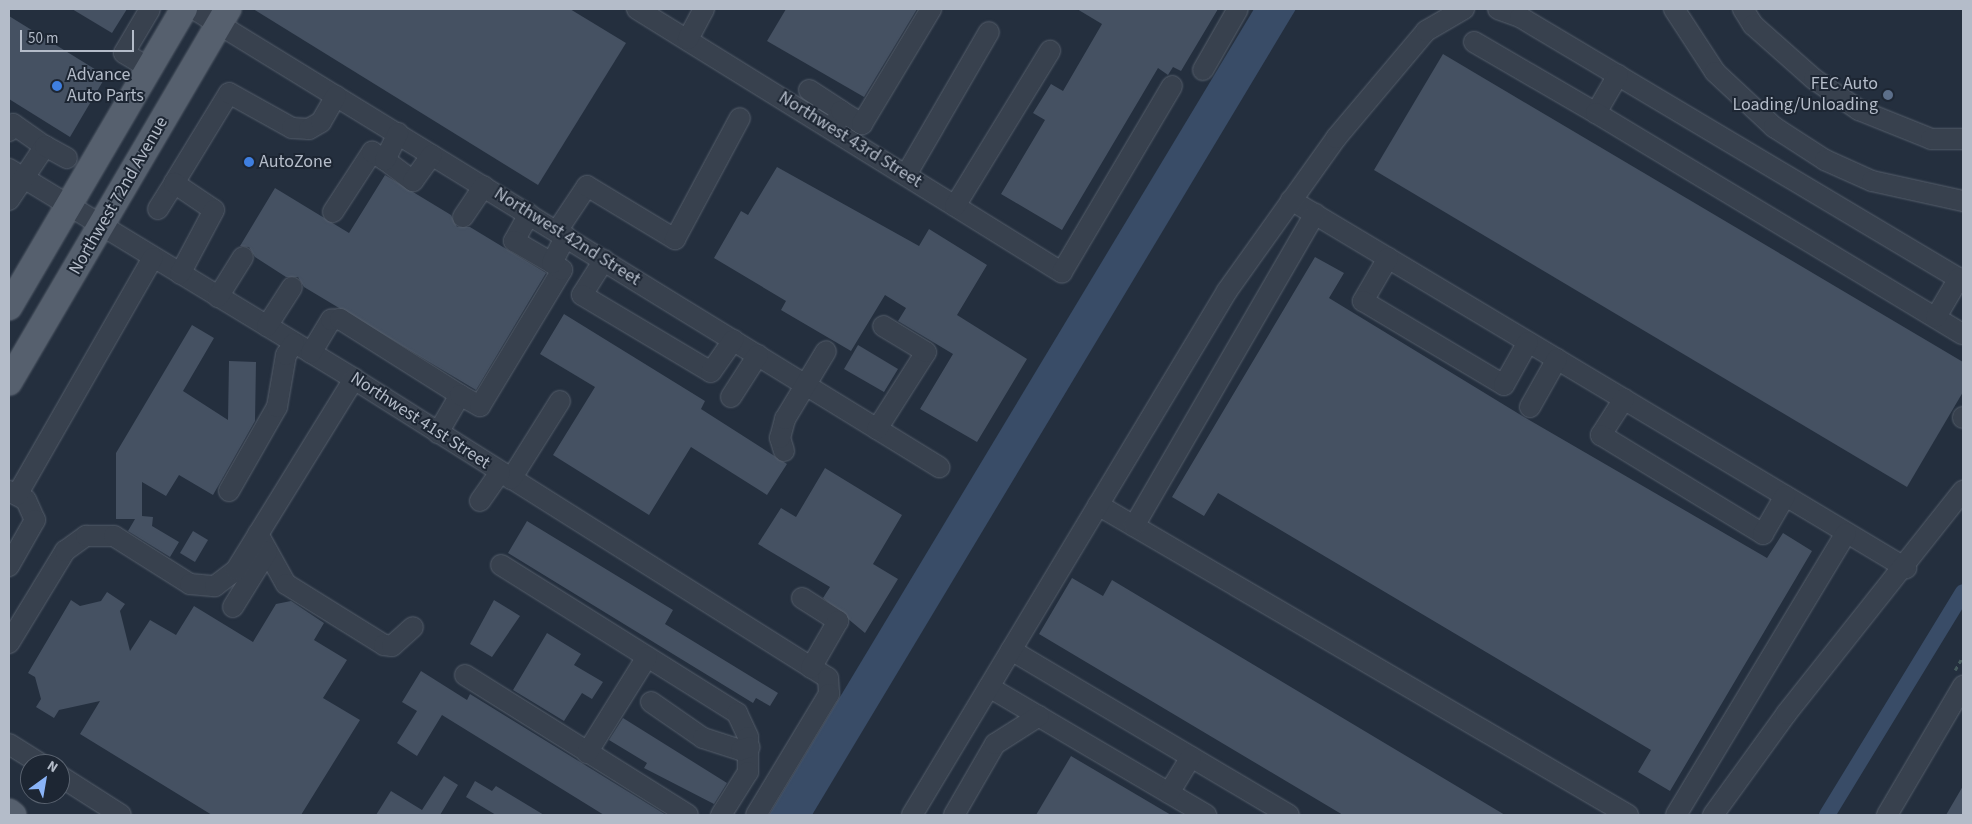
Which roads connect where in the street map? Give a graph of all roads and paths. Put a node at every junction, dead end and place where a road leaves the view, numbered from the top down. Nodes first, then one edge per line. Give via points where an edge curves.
1 (151, 9) edge
2 (637, 9) edge
3 (704, 9) edge
4 (930, 9) edge
5 (1238, 9) edge
6 (1464, 9) edge
7 (1498, 9) edge
8 (1674, 9) edge
9 (1743, 9) edge
10 (184, 13) edge
11 (223, 16) edge
12 (989, 32) dead end
13 (688, 39) junction
14 (1474, 42) dead end
15 (1050, 51) dead end
16 (149, 68) junction
17 (1203, 70) dead end
18 (1618, 76) junction
19 (1172, 86) dead end
20 (809, 90) dead end
21 (336, 96) junction
22 (841, 111) junction
23 (1596, 113) junction
24 (740, 118) dead end
25 (833, 129) junction
26 (9, 131) edge
27 (398, 134) junction
28 (1963, 139) edge
29 (45, 146) junction
30 (432, 155) junction
31 (67, 158) dead end
32 (385, 160) junction
33 (16, 174) edge
34 (906, 175) junction
35 (174, 183) junction
36 (484, 186) junction
37 (9, 200) edge
38 (1291, 200) junction
39 (1963, 201) edge
40 (69, 206) junction
41 (955, 206) junction
42 (158, 209) dead end
43 (334, 212) dead end
44 (529, 214) junction
45 (1315, 214) junction
46 (464, 217) dead end
47 (101, 226) junction
48 (562, 234) junction
49 (243, 257) dead end
50 (153, 258) junction
51 (1388, 258) junction
52 (604, 260) junction
53 (552, 263) junction
54 (180, 274) junction
55 (1961, 279) edge
56 (292, 287) dead end
57 (218, 297) junction
58 (9, 307) edge
59 (1936, 318) junction
60 (267, 326) junction
61 (883, 326) dead end
62 (1963, 334) edge
63 (733, 340) junction
64 (294, 342) junction
65 (1528, 342) junction
66 (826, 351) dead end
67 (311, 353) junction
68 (758, 355) junction
69 (1557, 359) junction
70 (354, 379) junction
71 (9, 382) edge
72 (804, 384) junction
73 (460, 395) junction
74 (731, 397) dead end
75 (1624, 399) junction
76 (560, 401) dead end
77 (1530, 407) dead end
78 (877, 429) junction
79 (438, 433) junction
80 (784, 451) dead end
81 (939, 467) dead end
82 (505, 476) junction
83 (229, 491) dead end
84 (1963, 492) edge
85 (13, 493) edge
86 (1785, 496) junction
87 (480, 501) dead end
88 (1098, 504) junction
89 (1134, 526) junction
90 (1846, 533) junction
91 (258, 534) junction
92 (267, 552) junction
93 (501, 565) dead end
94 (9, 566) edge
95 (1906, 568) junction
96 (802, 598) dead end
97 (233, 608) dead end
98 (413, 627) dead end
99 (9, 643) edge
100 (1011, 650) junction
101 (647, 657) junction
102 (820, 673) junction
103 (465, 674) dead end
104 (1963, 686) edge
105 (989, 687) junction
106 (651, 702) dead end
107 (1038, 716) junction
108 (9, 744) edge
109 (750, 747) junction
110 (587, 753) junction
111 (25, 754) edge
112 (1191, 757) junction
113 (70, 782) edge
114 (1169, 794) junction
115 (9, 812) edge
116 (1198, 813) edge
117 (13, 815) edge
118 (121, 815) edge
119 (688, 815) edge
120 (721, 815) edge
121 (756, 815) edge
122 (912, 815) edge
123 (954, 815) edge
124 (1289, 815) edge
125 (1628, 815) edge
126 (1676, 815) edge
127 (1713, 815) edge
128 (1887, 815) edge

1 - 10 street, Northwest 42nd Street
1 - 16 street via 124,53
2 - 13 street, Northwest 43rd Street
3 - 13 street
4 - 22 street via 862,124
5 - 17 street
6 - 38 street via 1426,31 1336,138
7 - 18 street via 1520,17
8 - 39 street via 1715,72 1774,127 1825,160 1872,181
9 - 28 street via 1753,25 1808,73 1859,110 1931,139
10 - 11 street, Northwest 42nd Street
10 - 16 main road
11 - 21 street, Northwest 42nd Street
11 - 47 main road, Northwest 72nd Avenue
12 - 34 street
13 - 25 street, Northwest 43rd Street
14 - 23 street
15 - 41 street
16 - 40 main road
18 - 23 street
18 - 55 street
19 - 41 street, Northwest 43rd Street via 1062,272
20 - 22 street
21 - 27 street, Northwest 42nd Street
21 - 35 street via 321,122 309,129 292,128 229,93
22 - 25 street
23 - 59 street
24 - 48 street via 675,238 586,186
25 - 34 street, Northwest 43rd Street
26 - 29 street via 13,124
27 - 30 street, Northwest 42nd Street
27 - 32 street
29 - 31 street
29 - 33 street
30 - 32 street via 413,181
30 - 36 street, Northwest 42nd Street
32 - 43 street via 372,152
33 - 37 street
33 - 40 street, Northwest 41st Street
34 - 41 street, Northwest 43rd Street
35 - 42 street
35 - 54 street via 214,210
36 - 44 street, Northwest 42nd Street
36 - 46 street
38 - 45 street
38 - 88 street via 1210,316
40 - 47 street, Northwest 41st Street
40 - 58 main road
44 - 48 street, Northwest 42nd Street
44 - 53 street via 514,241
45 - 51 street
45 - 89 street
47 - 50 street, Northwest 41st Street
47 - 71 main road, Northwest 72nd Avenue
48 - 52 street, Northwest 42nd Street
48 - 53 street
49 - 57 street
50 - 54 street, Northwest 41st Street
50 - 85 street
51 - 65 street
51 - 65 street via 1363,302 1504,385
52 - 63 street, Northwest 42nd Street
52 - 63 street via 582,296 711,372
53 - 73 street via 562,270 480,406
54 - 57 street, Northwest 41st Street
55 - 59 street
56 - 60 street
57 - 60 street, Northwest 41st Street
59 - 62 street
60 - 64 street, Northwest 41st Street
61 - 78 street via 926,352
63 - 68 street, Northwest 42nd Street
64 - 67 street, Northwest 41st Street
64 - 83 street via 286,355 277,407
65 - 69 street
66 - 72 street
67 - 70 street, Northwest 41st Street
67 - 73 street via 331,320 340,319
68 - 72 street, Northwest 42nd Street
68 - 74 street
69 - 75 street
69 - 77 street
70 - 79 street, Northwest 41st Street
70 - 91 street
72 - 78 street, Northwest 42nd Street
72 - 80 street via 785,419 780,438
73 - 79 street
75 - 86 street
75 - 86 street via 1601,435 1763,534
76 - 82 street
78 - 81 street, Northwest 42nd Street
79 - 82 street, Northwest 41st Street
82 - 87 street
82 - 102 street, Northwest 41st Street
84 - 95 street
85 - 94 street via 26,500 35,520
86 - 90 street
88 - 89 street
88 - 100 street
89 - 125 street
90 - 95 street
90 - 126 street
91 - 92 street
91 - 99 street via 236,570 215,586 190,584 114,536 86,536 65,551
92 - 97 street
92 - 98 street via 286,584 384,646 392,646
93 - 101 street
95 - 127 street via 1786,714
96 - 102 street via 838,621
100 - 105 street
100 - 112 street
101 - 109 street via 737,713
101 - 110 street
102 - 121 street via 829,694
103 - 110 street
104 - 128 street
105 - 107 street
105 - 122 street
106 - 109 street via 703,738 741,750
107 - 114 street
107 - 123 street via 995,744
108 - 111 street
109 - 120 street via 748,772
110 - 119 street
112 - 114 street
112 - 124 street
113 - 118 street
114 - 116 street
115 - 117 main road

